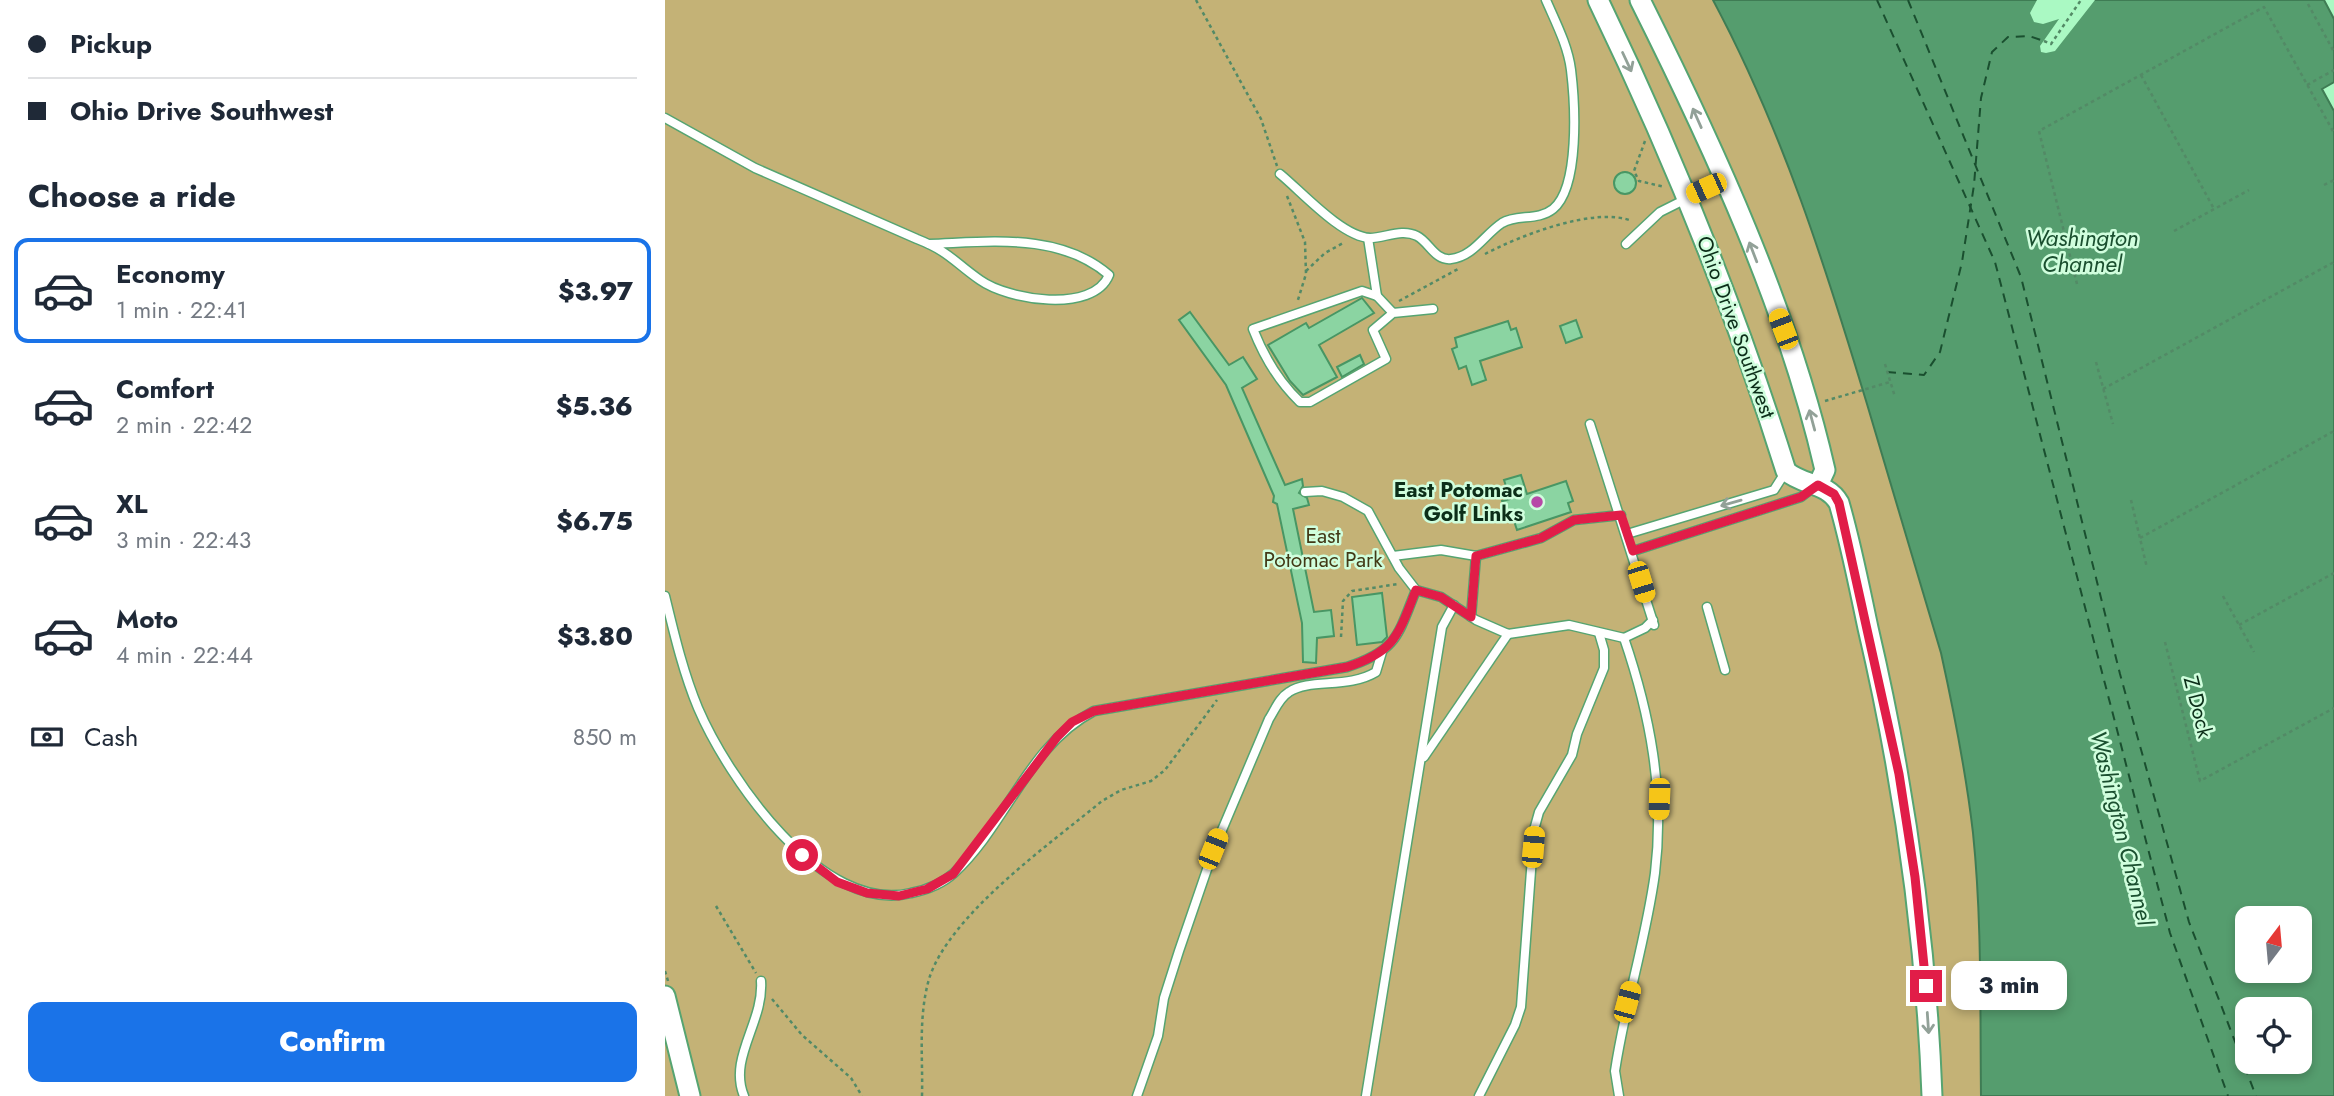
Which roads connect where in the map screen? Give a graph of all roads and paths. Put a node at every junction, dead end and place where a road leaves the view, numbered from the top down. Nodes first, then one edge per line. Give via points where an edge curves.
1 (1196, 0) edge
2 (1546, 0) edge
3 (1598, 0) edge
4 (1640, 0) edge
5 (2081, 0) edge
6 (2308, 4) dead end
7 (2044, 41) dead end
8 (2334, 52) edge
9 (2334, 70) edge
10 (2141, 75) junction
11 (2308, 85) junction
12 (665, 118) edge
13 (2334, 133) edge
14 (1646, 139) dead end
15 (1280, 174) junction
16 (1724, 180) junction
17 (2334, 180) edge
18 (2324, 185) dead end
19 (2249, 190) dead end
20 (1680, 193) junction
21 (2214, 209) junction
22 (1645, 227) junction
23 (2175, 231) dead end
24 (1364, 236) junction
25 (929, 244) junction
26 (1626, 244) dead end
27 (1480, 257) dead end
28 (2334, 262) edge
29 (1460, 268) dead end
30 (1306, 271) junction
31 (2077, 284) dead end
32 (1377, 296) junction
33 (1433, 309) dead end
34 (1389, 310) junction
35 (1294, 313) junction
36 (2096, 362) dead end
37 (1885, 364) dead end
38 (1890, 382) junction
39 (2103, 389) junction
40 (1895, 397) dead end
41 (1808, 406) junction
42 (1590, 424) dead end
43 (2113, 424) dead end
44 (2334, 431) edge
45 (1786, 471) junction
46 (1818, 485) junction
47 (1305, 492) dead end
48 (2131, 500) dead end
49 (1621, 515) junction
50 (1627, 534) junction
51 (2140, 538) junction
52 (1633, 551) junction
53 (1393, 556) junction
54 (1476, 556) junction
55 (2147, 568) dead end
56 (2334, 573) edge
57 (1407, 578) junction
58 (1416, 590) junction
59 (665, 596) edge
60 (2223, 596) dead end
61 (1454, 605) junction
62 (1707, 607) dead end
63 (1471, 617) junction
64 (2239, 625) junction
65 (1599, 633) junction
66 (1508, 634) junction
67 (1341, 637) dead end
68 (1624, 638) junction
69 (2165, 642) dead end
70 (1383, 651) junction
71 (2254, 652) dead end
72 (1725, 670) dead end
73 (1233, 686) junction
74 (2334, 708) edge
75 (1422, 760) junction
76 (716, 906) dead end
77 (761, 981) junction
78 (665, 996) edge
79 (690, 1096) edge
80 (744, 1096) edge
81 (862, 1096) edge
82 (922, 1096) edge
83 (1137, 1096) edge
84 (1366, 1096) edge
85 (1479, 1096) edge
86 (1619, 1096) edge
87 (1932, 1096) edge

1 - 15 path via 1261,119
2 - 24 lane via 1571,70 1573,156 1562,198 1552,210 1538,216 1504,221 1465,254 1449,260 1439,257 1416,235
3 -> 20 street, Ohio Drive Southwest
16 -> 4 street, Ohio Drive Southwest
5 - 7 path via 2051,44
6 - 8 path
9 - 11 path
10 - 11 path via 2264,7
10 - 21 path
10 - 31 path via 2039,131
11 - 13 path
12 - 25 lane via 755,168
14 - 20 path via 1634,171 1639,181
15 - 24 lane via 1348,232
15 - 30 path via 1305,242
16 - 20 lane
41 -> 16 street, Ohio Drive Southwest
17 - 18 path
19 - 21 path
20 - 22 lane
20 - 45 street, Ohio Drive Southwest via 1749,355
21 - 23 path
22 - 26 lane
22 - 27 path via 1627,219 1563,223
24 - 30 path via 1325,253
24 - 32 lane
25 - 25 lane via 943,249 981,281 1032,298 1087,296 1105,284 1108,275 1081,258 1040,242
28 - 39 path
29 - 34 path
30 - 35 path
32 - 34 lane
32 - 35 lane via 1362,291
33 - 34 lane
34 - 35 lane via 1373,330 1386,359 1310,402 1300,402 1285,387 1253,329
36 - 39 path
37 - 38 path
38 - 40 path
38 - 41 path
39 - 43 path
46 -> 41 street, Ohio Drive Southwest via 1825,470
42 - 49 lane
44 - 51 path
45 - 46 street via 1797,480
45 -> 50 lane via 1775,490
46 - 52 lane via 1801,497
46 -> 87 street via 1834,494 1843,515 1899,774 1921,928
47 - 53 lane via 1343,497 1368,511
48 - 51 path
49 - 50 lane
49 - 54 lane via 1574,520 1541,538
50 - 52 lane
51 - 55 path
52 - 68 lane via 1654,622
53 - 54 lane via 1441,550
53 - 57 lane
54 - 63 lane
56 - 64 path
57 - 58 lane
57 - 67 path via 1394,586 1352,591 1343,601
58 - 61 lane
58 - 70 lane via 1392,644
59 - 73 lane via 698,708 760,811 802,855 837,882 867,893 899,896 927,889 953,874 1033,766 1072,722 1094,711
60 - 64 path
61 - 63 lane
61 - 75 lane via 1442,627
62 - 72 lane
63 - 66 lane
64 - 71 path
65 - 66 lane via 1569,625
65 - 68 lane
65 - 85 lane via 1604,668 1572,755 1539,812 1534,830 1521,1007
66 - 75 lane
68 - 86 lane via 1652,742 1659,799 1655,873 1615,1071
69 - 74 path, Z Dock via 2200,781
70 - 73 lane via 1347,667
70 - 83 lane via 1376,673 1361,681 1297,688 1281,700 1269,719 1213,849
73 - 82 path via 1216,701 1165,770 1151,781 1102,801 994,892 960,927 940,955 922,1009
75 - 84 lane
76 - 77 path
77 - 80 lane via 763,999 739,1073
77 - 81 path via 801,1035 851,1078
78 - 79 street

